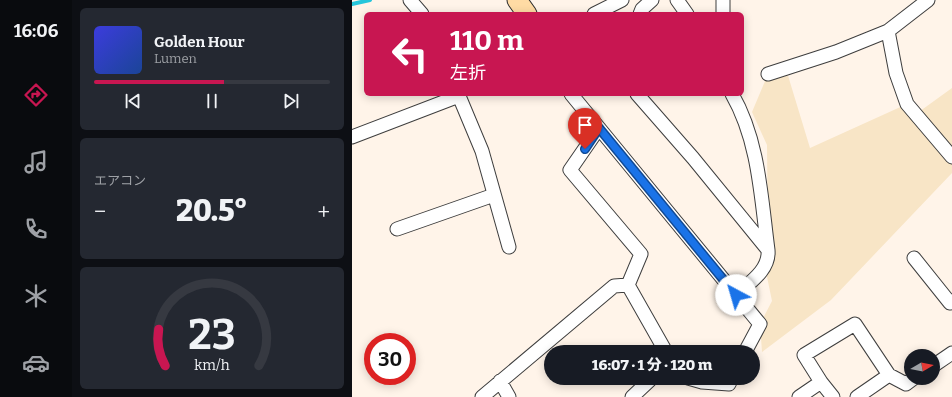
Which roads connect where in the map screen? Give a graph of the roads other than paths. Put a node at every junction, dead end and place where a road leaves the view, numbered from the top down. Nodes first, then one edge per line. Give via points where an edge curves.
1 (410, 0) edge
2 (517, 0) edge
3 (622, 0) edge
4 (652, 0) edge
5 (677, 0) edge
6 (723, 0) edge
7 (928, 0) edge
8 (598, 8) edge
9 (420, 12) edge
10 (526, 12) edge
11 (641, 12) edge
12 (686, 12) edge
13 (723, 12) edge
14 (888, 31) junction
15 (768, 74) dead end
16 (456, 96) edge
17 (459, 96) edge
18 (573, 96) edge
19 (639, 96) edge
20 (733, 96) edge
21 (599, 128) junction
22 (352, 137) edge
23 (952, 157) edge
24 (494, 195) junction
25 (397, 229) dead end
26 (509, 247) dead end
27 (768, 250) junction
28 (914, 258) dead end
29 (628, 285) junction
30 (736, 295) junction
31 (952, 301) edge
32 (662, 345) edge
33 (749, 345) edge
34 (952, 353) edge
35 (940, 361) edge
36 (889, 375) junction
37 (500, 381) junction
38 (821, 382) junction
39 (904, 383) edge
40 (645, 385) edge
41 (482, 397) edge
42 (509, 397) edge
43 (632, 397) edge
44 (799, 397) edge
45 (833, 397) edge
46 (857, 397) edge

1 - 9 street
2 - 10 street
3 - 8 street
4 - 11 street
5 - 12 street
6 - 13 street
7 - 14 street
14 - 15 street via 836,52
14 - 23 street via 896,73 907,104
16 - 22 street
17 - 24 street via 482,152
18 - 21 street
19 - 27 street
20 - 27 street via 753,144
21 - 29 street via 570,170 641,254
21 - 30 street
24 - 25 street
24 - 26 street
27 - 30 street via 769,259 765,267
28 - 31 street via 950,303
29 - 32 street
29 - 37 street via 614,286
30 - 33 street via 760,324
34 - 35 street
36 - 38 street via 855,324 804,356
36 - 39 street
36 - 46 street
37 - 41 street
37 - 42 street
38 - 44 street
38 - 45 street
40 - 43 street

